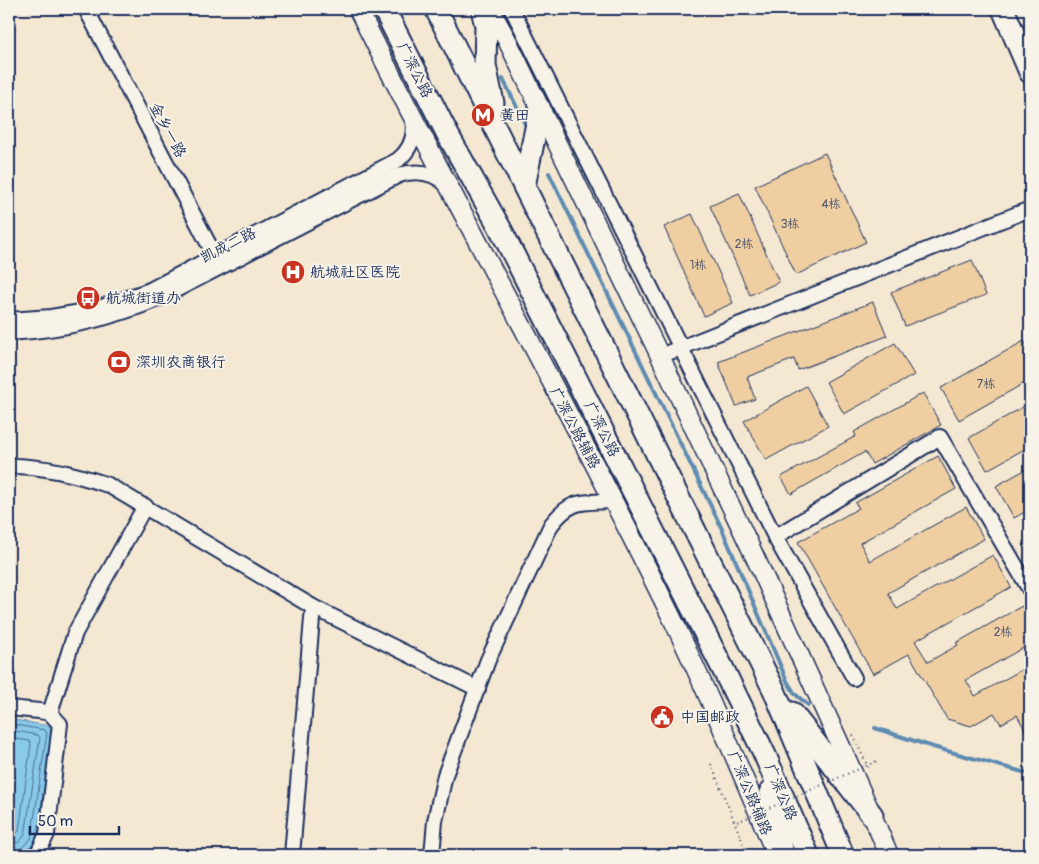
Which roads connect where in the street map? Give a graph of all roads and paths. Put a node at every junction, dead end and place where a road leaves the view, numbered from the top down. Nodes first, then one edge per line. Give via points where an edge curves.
1 (86, 9) edge
2 (358, 9) edge
3 (384, 9) edge
4 (436, 9) edge
5 (482, 9) edge
6 (490, 9) edge
7 (512, 9) edge
8 (1003, 9) edge
9 (1030, 72) edge
10 (540, 108) junction
11 (413, 117) junction
12 (508, 154) junction
13 (524, 186) junction
14 (450, 188) junction
15 (1030, 209) edge
16 (218, 261) junction
17 (9, 320) edge
18 (9, 333) edge
19 (679, 348) junction
20 (660, 356) junction
21 (9, 466) edge
22 (614, 501) junction
23 (145, 506) junction
24 (775, 538) junction
25 (1030, 590) edge
26 (313, 607) junction
27 (854, 678) dead end
28 (478, 689) junction
29 (774, 690) junction
30 (9, 708) edge
31 (50, 713) junction
32 (854, 735) dead end
33 (764, 753) junction
34 (879, 760) dead end
35 (711, 764) dead end
36 (867, 766) junction
37 (872, 815) junction
38 (735, 823) junction
39 (748, 854) edge
40 (33, 855) edge
41 (292, 855) edge
42 (432, 855) edge
43 (776, 855) edge
44 (782, 855) edge
45 (808, 855) edge
46 (843, 855) edge
47 (889, 855) edge

1 - 16 street, 金乡一路
2 - 11 main road, 广深公路辅路
3 - 33 highway, 广深公路 via 500,228
4 - 12 highway
5 - 12 highway via 486,26 486,75
6 - 10 main road
7 - 19 street
8 - 9 highway
10 - 13 highway
10 - 20 main road
11 - 14 main road, 广深公路辅路
11 - 16 street, 凯成二路 via 413,137 398,160
12 - 13 highway
13 - 29 highway
14 - 16 street, 凯成二路 via 429,174 411,172 399,175
14 - 22 main road, 广深公路辅路
15 - 19 street
16 - 17 street, 凯成二路 via 112,304 71,314
16 - 18 street, 凯成二路 via 160,298 115,315 49,329
19 - 20 street
19 - 24 street
20 - 37 main road
21 - 23 street via 71,473 108,485
22 - 28 street via 568,507 551,525 488,660
22 - 43 main road, 广深公路辅路 via 721,726
23 - 26 street
23 - 31 street via 75,633
24 - 25 street via 940,437
24 - 27 street
26 - 28 street
26 - 41 street
28 - 42 street via 445,775
29 - 37 highway
29 - 46 highway
30 - 31 street
31 - 40 street via 60,724 48,834 38,853
32 - 36 path
33 - 44 highway
33 - 45 highway, 广深公路
34 - 36 path, bridge
35 - 38 path
36 - 38 path, bridge
37 - 47 main road
38 - 39 path, bridge

